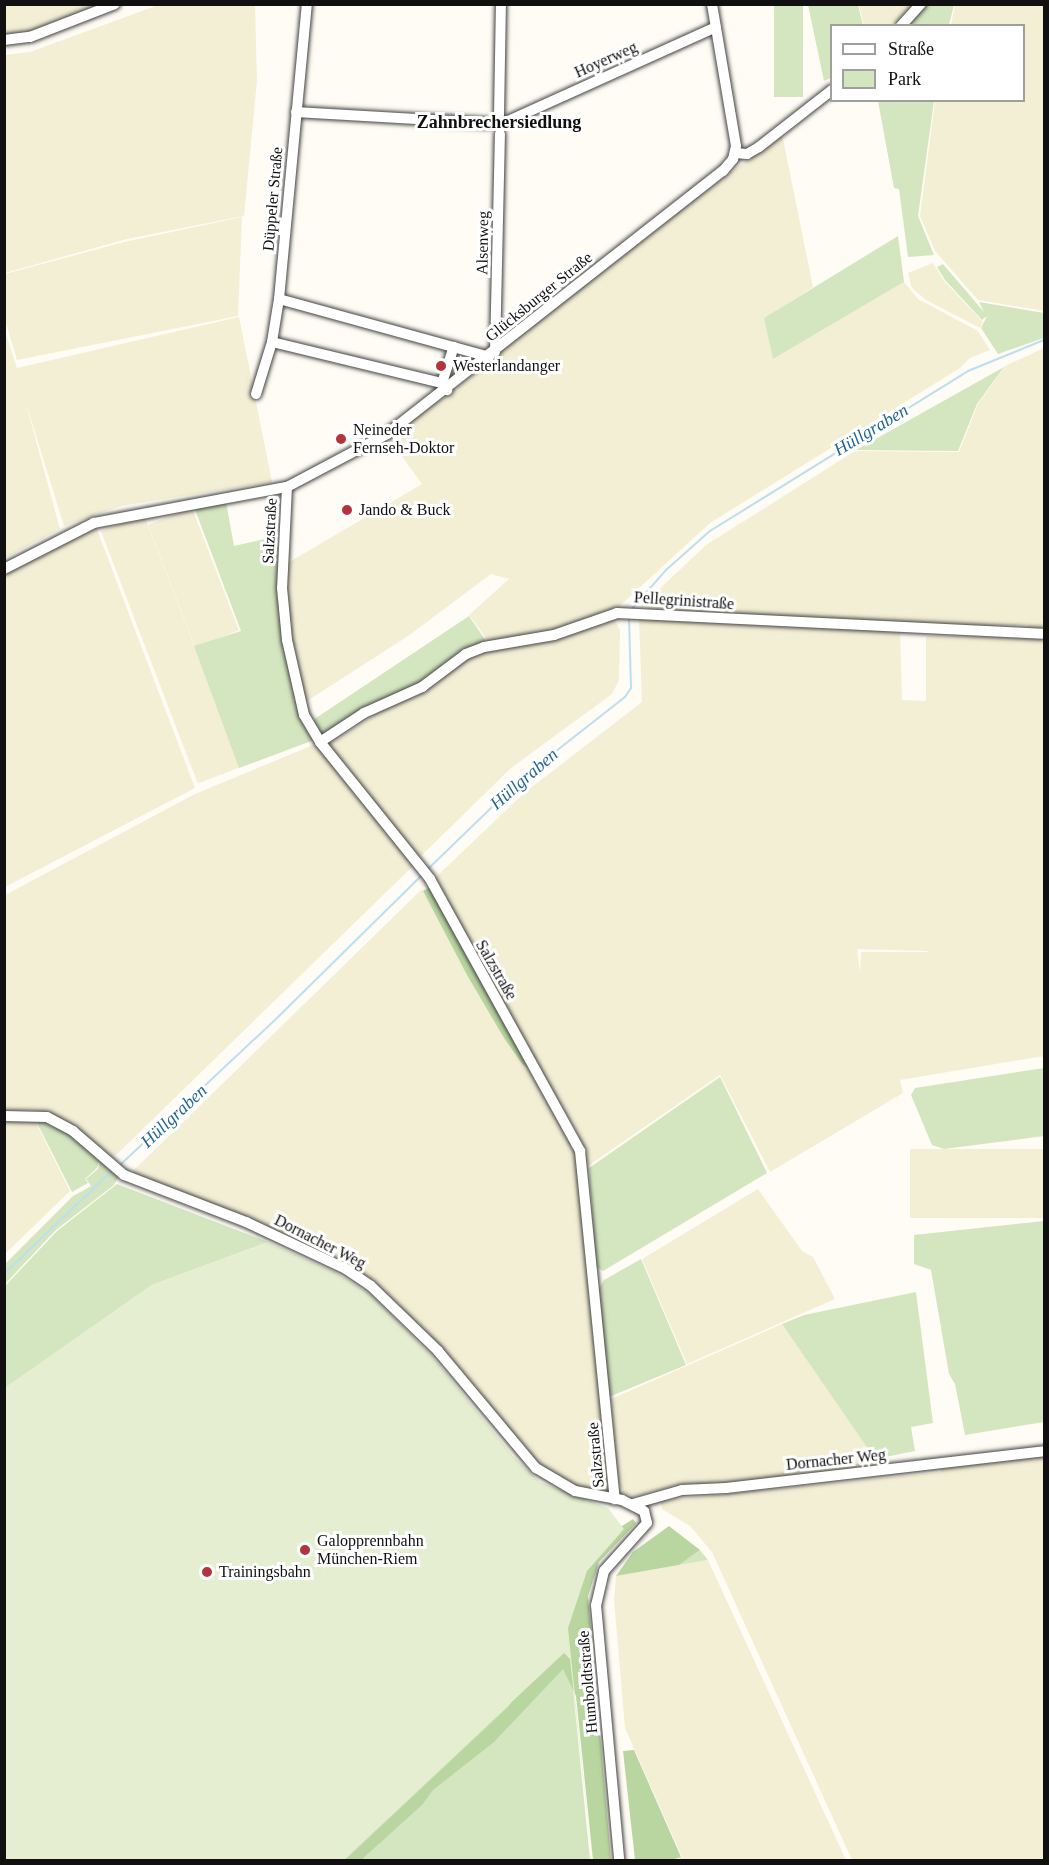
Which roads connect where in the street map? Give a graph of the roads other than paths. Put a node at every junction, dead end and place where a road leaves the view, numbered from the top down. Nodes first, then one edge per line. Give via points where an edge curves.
1 (115, 4) edge
2 (307, 4) edge
3 (501, 4) edge
4 (712, 4) edge
5 (921, 4) edge
6 (903, 24) edge
7 (716, 27) junction
8 (4, 40) edge
9 (830, 91) edge
10 (296, 112) junction
11 (504, 118) junction
12 (489, 123) junction
13 (500, 134) junction
14 (735, 153) junction
15 (279, 299) junction
16 (272, 342) junction
17 (454, 347) junction
18 (492, 355) junction
19 (444, 387) junction
20 (256, 394) dead end
21 (287, 487) junction
22 (4, 569) edge
23 (1042, 634) dead end
24 (320, 742) junction
25 (4, 1116) edge
26 (1044, 1451) edge
27 (615, 1498) junction
28 (633, 1504) junction
29 (648, 1518) joint
30 (619, 1860) edge

1 - 8 street via 30,37
2 - 10 street, Düppeler Straße
3 - 11 street
4 - 7 street
5 - 6 street
7 - 11 street, Hoyerweg
7 - 14 street
9 - 14 street via 759,147 747,154
10 - 12 street
10 - 15 street, Düppeler Straße
11 - 12 street
11 - 13 street via 507,129
12 - 13 street via 492,131
13 - 18 street, Alsenweg
14 - 18 street, Glücksburger Straße via 723,171
15 - 16 street, Düppeler Straße
15 - 17 street
16 - 19 street
16 - 20 street, Düppeler Straße
17 - 18 street
17 - 19 street
18 - 19 street, Glücksburger Straße
19 - 21 street, Glücksburger Straße via 387,434
21 - 22 street, Glücksburger Straße via 94,523
21 - 24 street, Salzstraße via 282,588 287,640 304,715
23 - 24 street, Pellegrinistraße via 625,613 554,634 484,646 466,654 422,687 364,713
24 - 27 street, Salzstraße via 429,877 580,1151
25 - 27 street, Dornacher Weg via 47,1117 73,1131 121,1173 246,1222 346,1269 371,1286 438,1351 536,1468 575,1491
26 - 28 street, Dornacher Weg via 682,1490
27 - 28 street, Dornacher Weg
28 - 29 street, Dornacher Weg
29 - 30 street, Humboldtstraße via 644,1528 604,1571 597,1605

